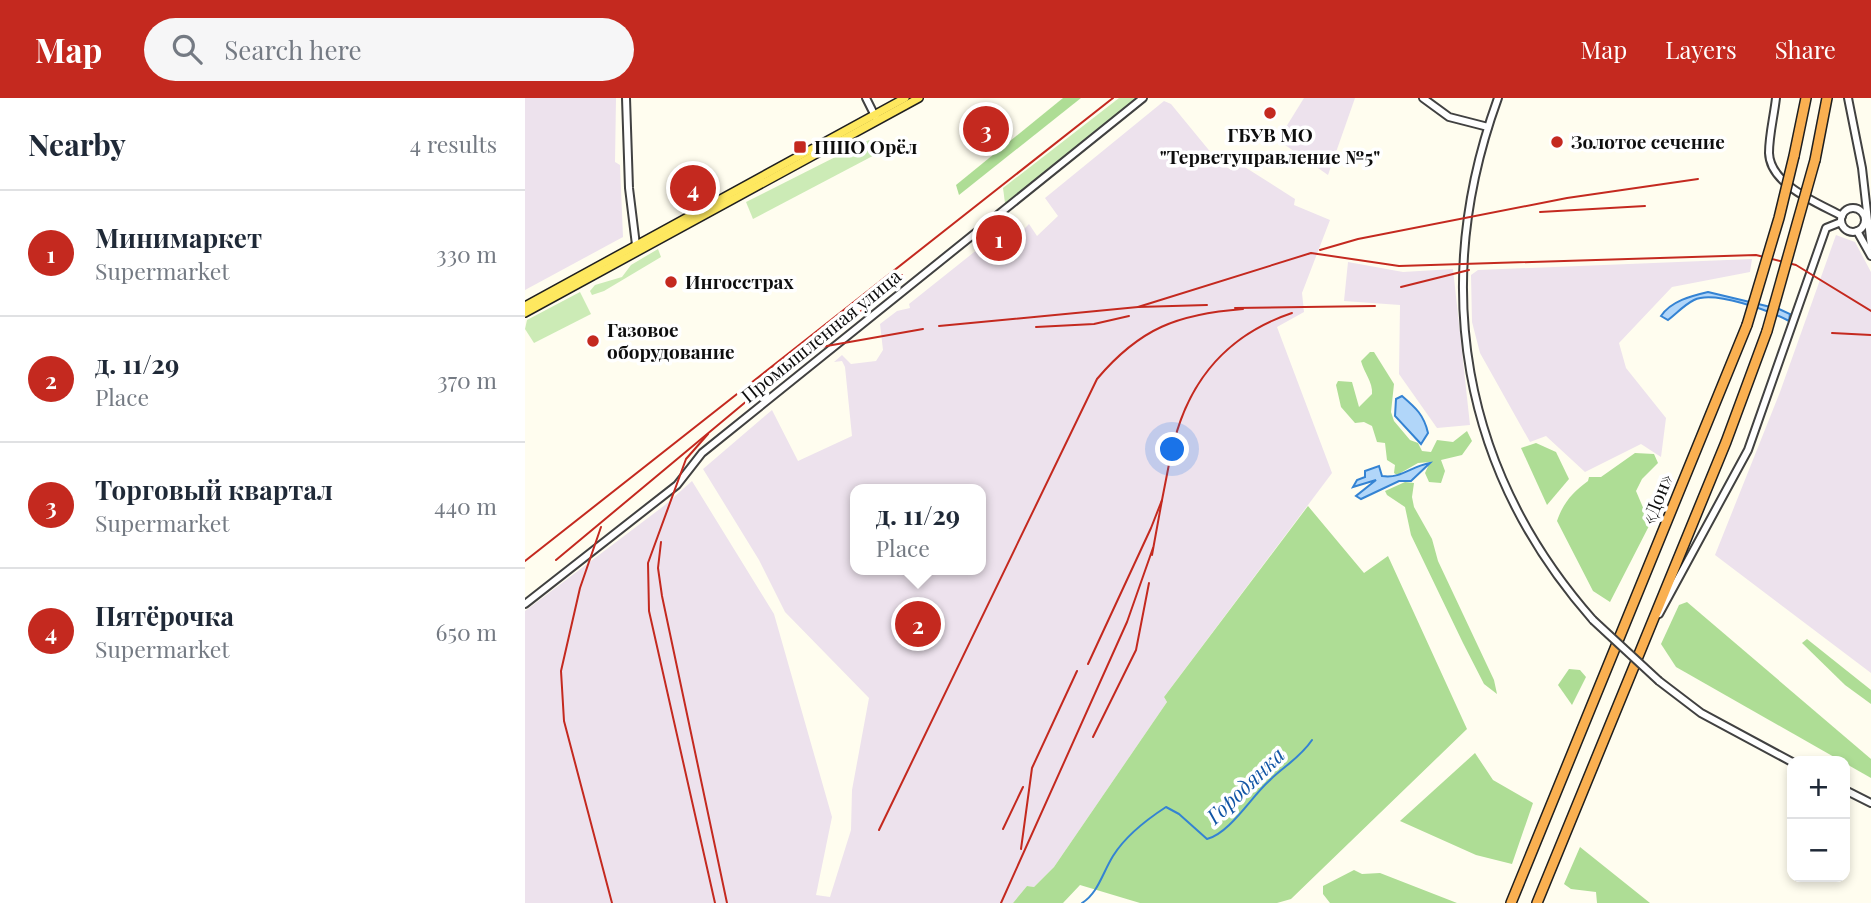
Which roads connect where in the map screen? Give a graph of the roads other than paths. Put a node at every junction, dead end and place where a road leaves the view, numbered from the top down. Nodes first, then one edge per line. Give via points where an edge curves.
1 (626, 98) edge
2 (866, 98) edge
3 (905, 98) edge
4 (919, 98) edge
5 (1143, 98) edge
6 (1423, 98) edge
7 (1498, 98) edge
8 (1776, 98) edge
9 (1806, 98) edge
10 (1827, 98) edge
11 (1848, 98) edge
12 (876, 119) junction
13 (1488, 127) junction
14 (1865, 195) junction
15 (1864, 215) junction
16 (1841, 219) junction
17 (1857, 231) junction
18 (636, 245) junction
19 (1871, 247) edge
20 (1871, 256) edge
21 (525, 306) edge
22 (525, 313) edge
23 (525, 604) edge
24 (1642, 647) junction
25 (1787, 759) edge
26 (1850, 792) edge
27 (1871, 803) edge
28 (1511, 903) edge
29 (1537, 903) edge

1 - 18 street
2 - 12 street
3 - 12 main road
4 - 12 main road
5 - 23 street, Промышленная улица via 719,438 677,485
6 - 13 street via 1448,117
7 - 13 street
8 - 16 street via 1769,153 1774,169 1790,186
9 - 28 highway, «Дон», bridge via 1747,325
10 - 24 highway, bridge via 1815,160 1767,331
11 - 14 street
12 - 18 main road
12 - 22 main road
13 - 25 street, bridge via 1463,264 1473,396 1491,454 1536,542 1567,591 1593,620 1659,681 1710,719
14 - 15 street
14 - 19 street
15 - 16 street via 1853,208
15 - 17 street via 1864,225
16 - 17 street via 1848,232
16 - 24 street via 1826,228 1748,450
17 - 20 street
18 - 21 main road
24 - 29 highway
26 - 27 street

